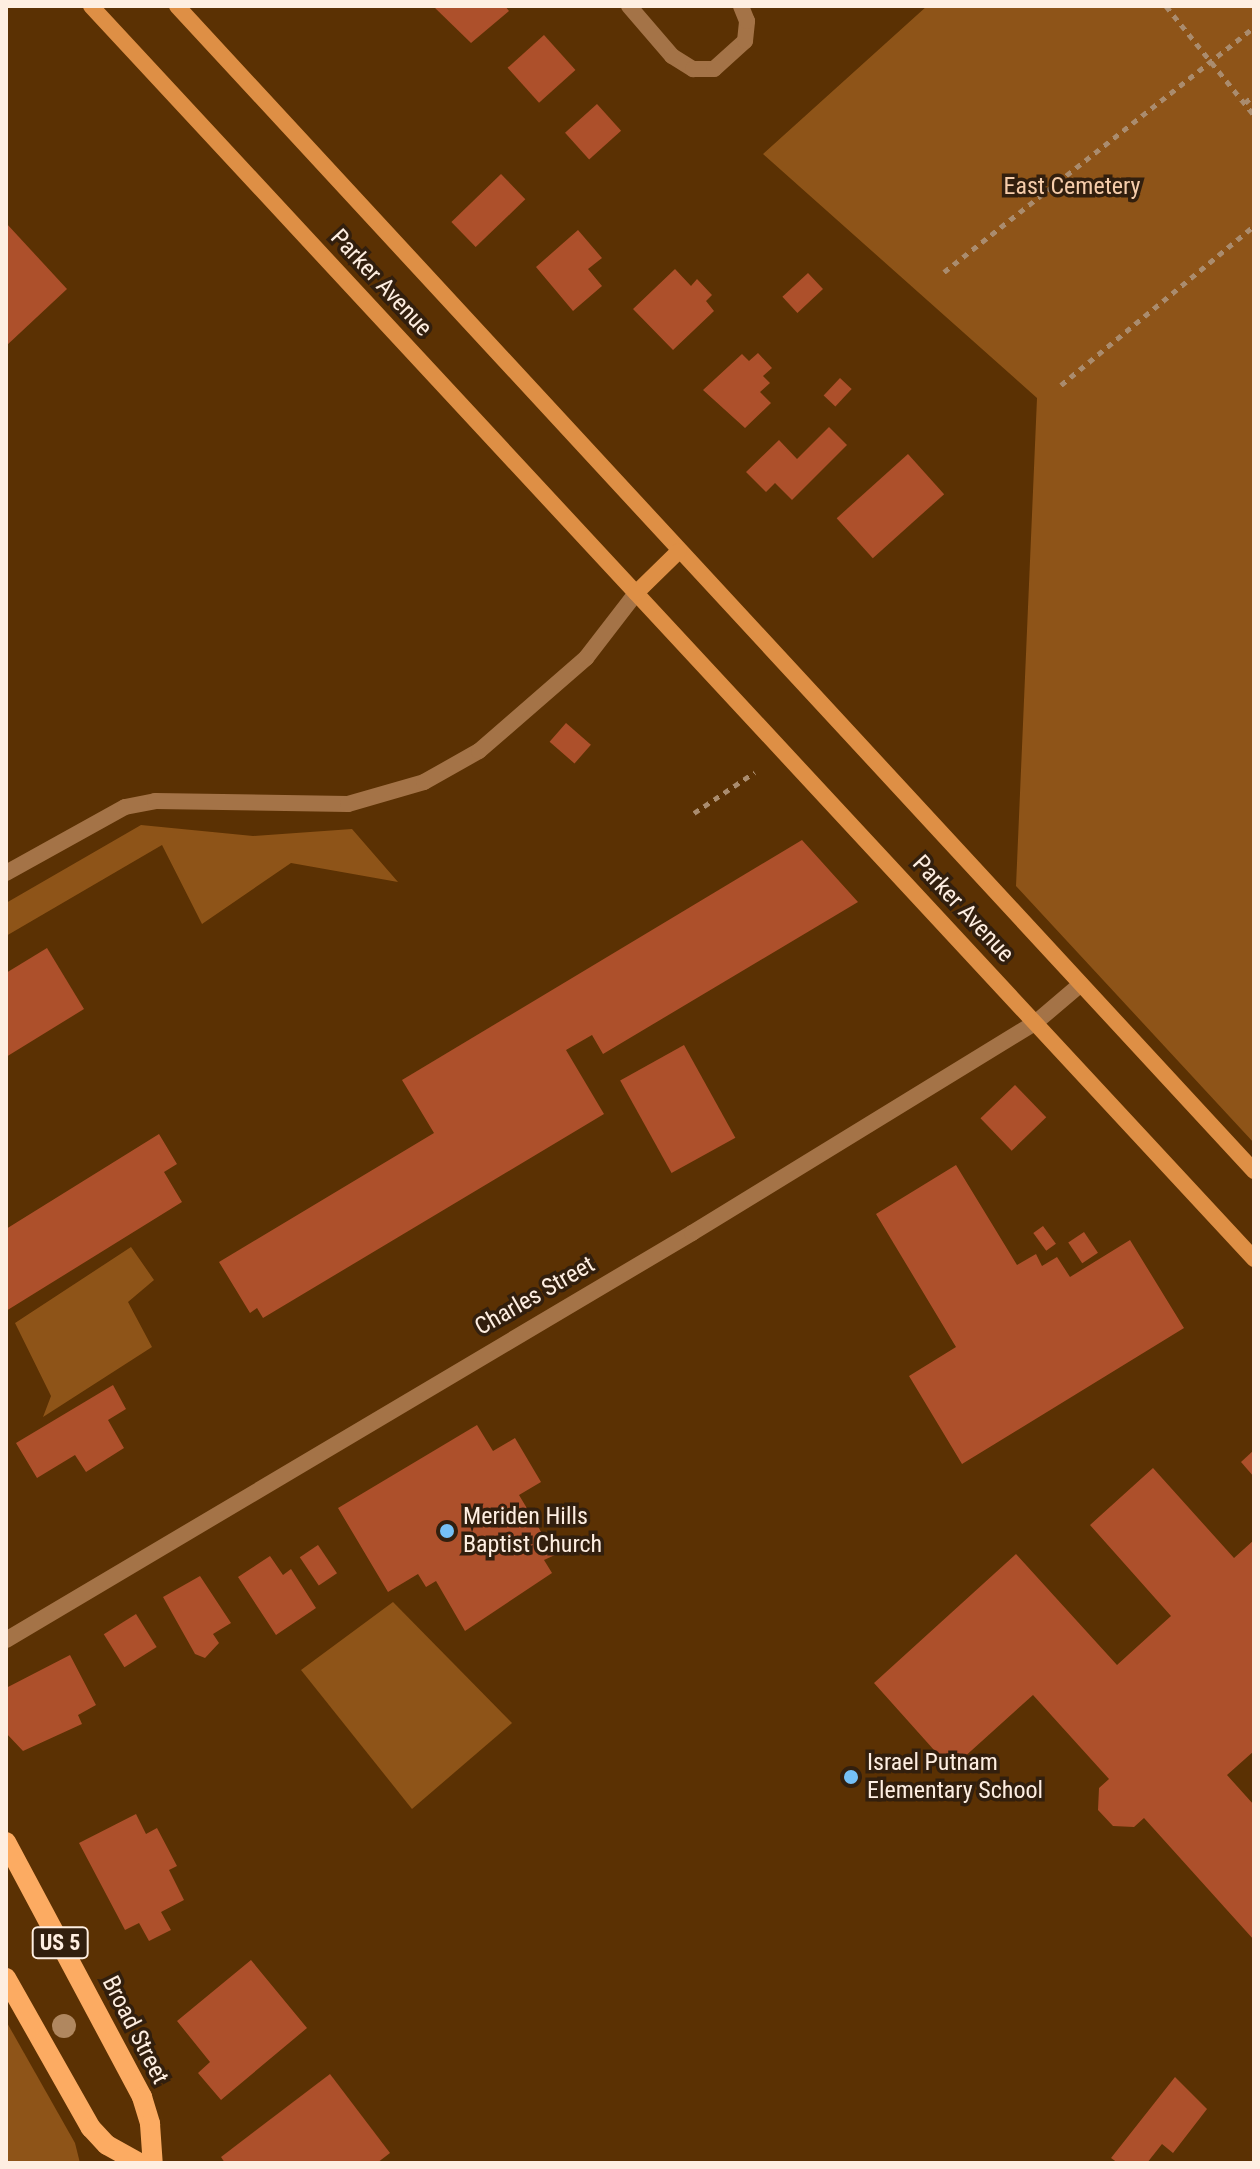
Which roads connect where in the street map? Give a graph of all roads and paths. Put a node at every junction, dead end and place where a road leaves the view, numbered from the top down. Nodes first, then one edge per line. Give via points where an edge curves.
1 (91, 6) edge
2 (177, 6) edge
3 (629, 6) edge
4 (741, 6) edge
5 (1166, 6) edge
6 (1254, 27) edge
7 (1214, 63) junction
8 (1254, 95) edge
9 (1245, 103) junction
10 (1254, 115) edge
11 (1254, 226) edge
12 (944, 272) dead end
13 (1061, 385) dead end
14 (679, 551) junction
15 (636, 593) junction
16 (755, 772) dead end
17 (694, 813) dead end
18 (6, 873) edge
19 (1081, 984) junction
20 (1035, 1023) junction
21 (1254, 1171) edge
22 (1254, 1259) edge
23 (6, 1640) edge
24 (6, 1842) edge
25 (6, 1978) edge
26 (140, 2163) edge
27 (153, 2163) edge

1 - 15 street, Parker Avenue
2 - 14 street, Parker Avenue
3 - 4 street via 672,56 693,69 714,69 745,41 747,21
5 - 7 path
6 - 7 path
7 - 9 path
7 - 12 path
8 - 9 path
9 - 10 path
11 - 13 path
14 - 15 street
14 - 19 street, Parker Avenue
15 - 18 street via 586,658 479,751 424,782 348,804 155,801 125,807
15 - 20 street, Parker Avenue
16 - 17 path
19 - 20 street, Charles Street
19 - 21 street, Parker Avenue
20 - 22 street, Parker Avenue
20 - 23 street, Charles Street
24 - 27 main road, Broad Street / US 5 via 142,2097
25 - 26 main road, US 5 via 91,2128 107,2145

